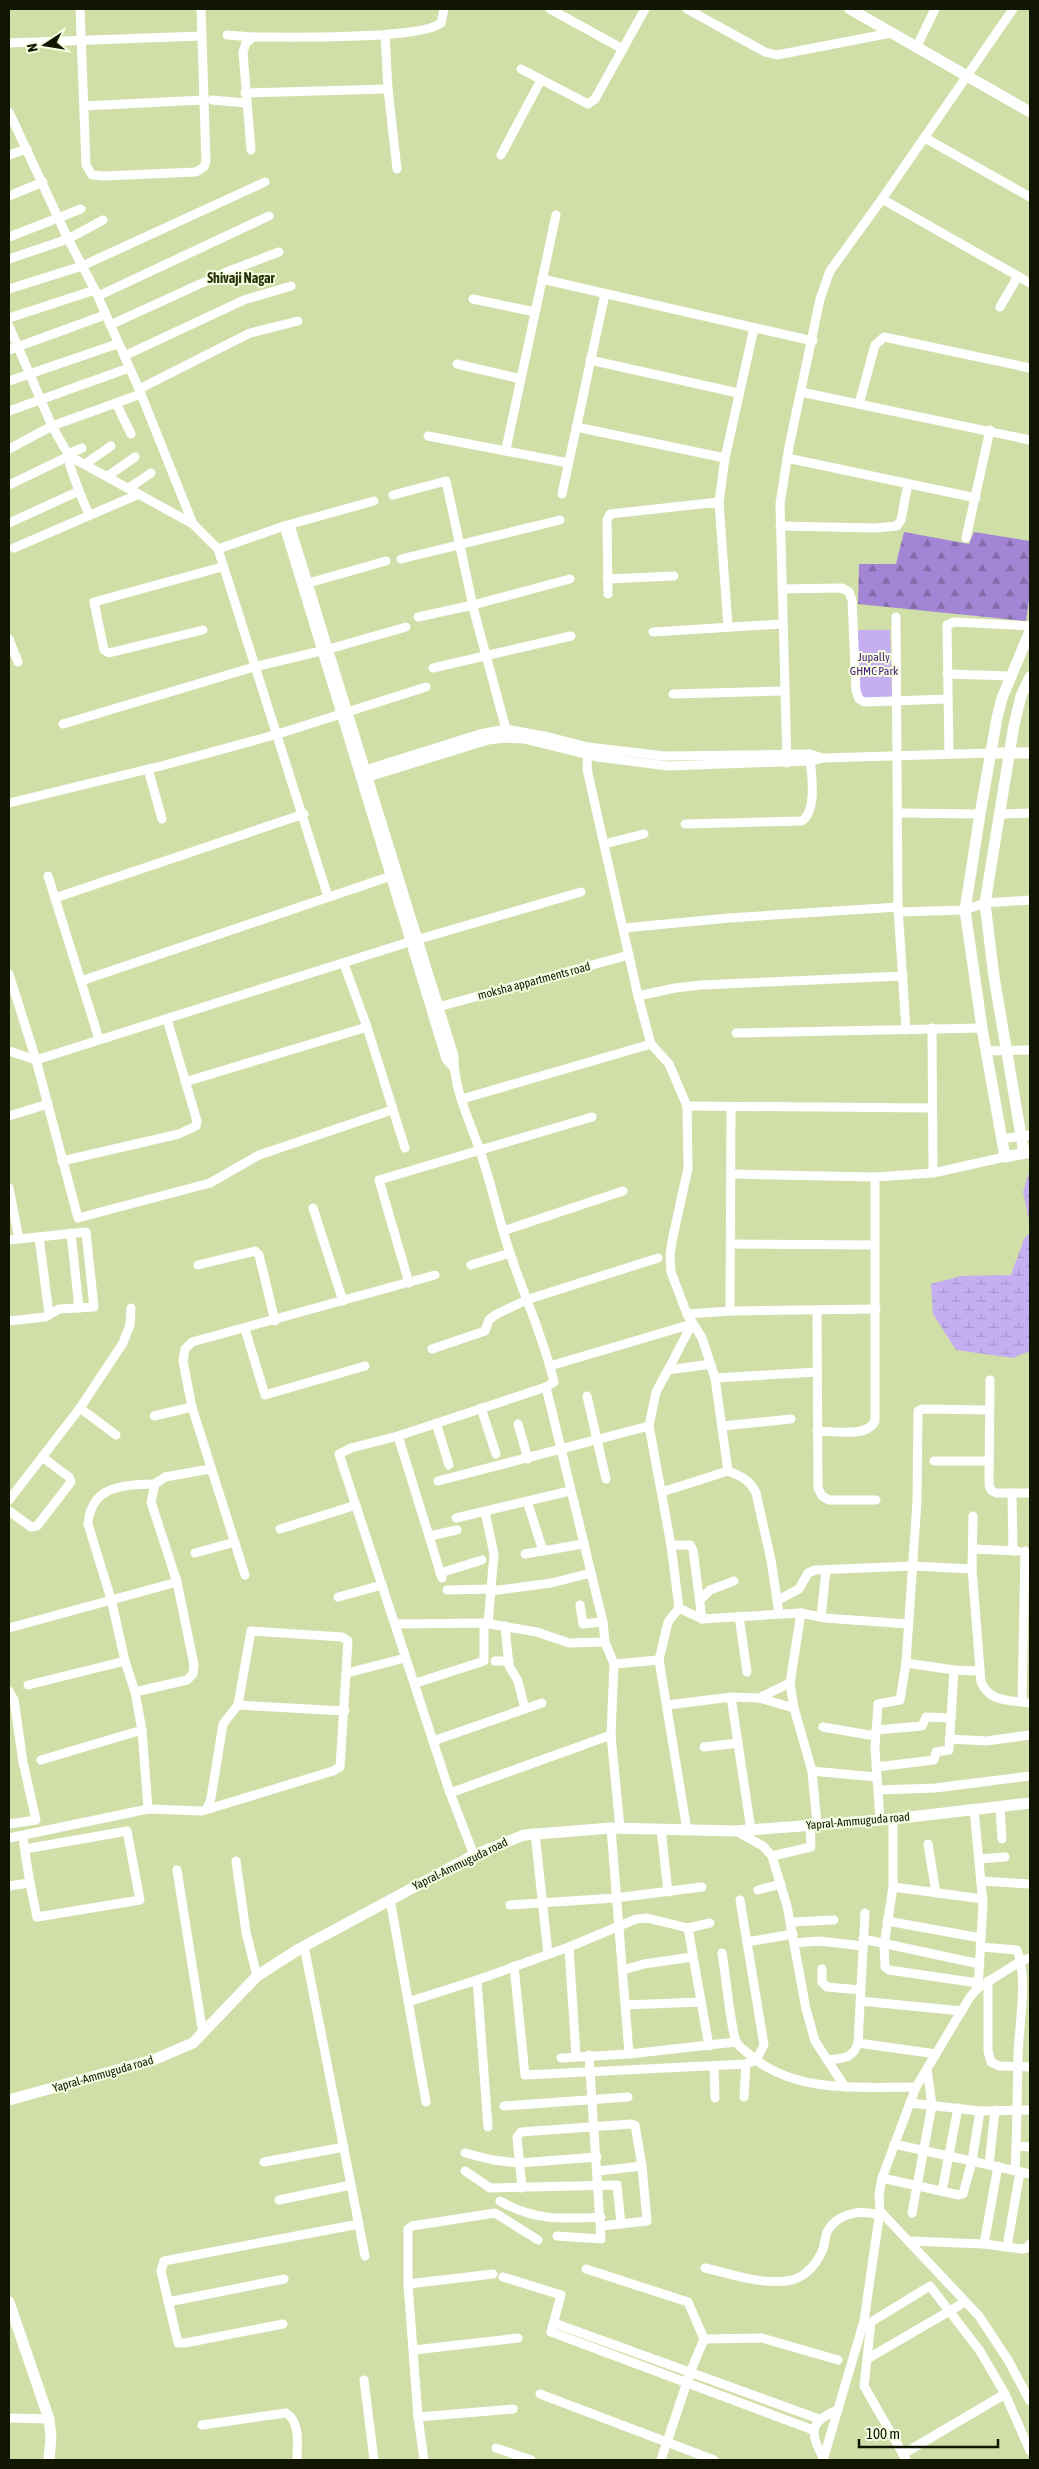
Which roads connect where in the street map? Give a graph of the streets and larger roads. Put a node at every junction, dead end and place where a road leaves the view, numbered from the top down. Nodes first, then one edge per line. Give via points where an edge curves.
1 (80, 9) edge
2 (201, 9) edge
3 (444, 9) edge
4 (550, 9) edge
5 (645, 9) edge
6 (687, 9) edge
7 (850, 9) edge
8 (935, 9) edge
9 (1013, 9) edge
10 (891, 33) junction
11 (227, 35) dead end
12 (385, 35) junction
13 (201, 36) junction
14 (253, 37) junction
15 (81, 41) junction
16 (9, 43) edge
17 (621, 48) junction
18 (916, 48) junction
19 (521, 69) dead end
20 (967, 76) junction
21 (541, 80) junction
22 (388, 89) junction
23 (246, 98) junction
24 (207, 100) junction
25 (84, 106) junction
26 (1030, 112) edge
27 (9, 114) edge
28 (925, 138) junction
29 (27, 149) junction
30 (251, 150) dead end
31 (9, 155) edge
32 (500, 155) dead end
33 (397, 169) dead end
34 (43, 182) junction
35 (264, 182) dead end
36 (9, 196) edge
37 (1030, 197) edge
38 (882, 199) junction
39 (81, 209) dead end
40 (556, 214) dead end
41 (269, 216) dead end
42 (60, 218) junction
43 (103, 220) dead end
44 (9, 237) edge
45 (68, 239) junction
46 (279, 252) dead end
47 (9, 259) edge
48 (82, 266) junction
49 (1018, 276) junction
50 (542, 278) junction
51 (1030, 284) edge
52 (291, 286) dead end
53 (9, 289) edge
54 (96, 293) junction
55 (605, 294) junction
56 (473, 298) dead end
57 (1000, 307) dead end
58 (535, 312) junction
59 (105, 315) junction
60 (9, 318) edge
61 (298, 321) dead end
62 (9, 326) edge
63 (110, 326) junction
64 (754, 328) junction
65 (813, 341) junction
66 (117, 344) junction
67 (13, 348) edge
68 (124, 356) junction
69 (590, 360) junction
70 (457, 364) dead end
71 (129, 368) junction
72 (1030, 368) edge
73 (30, 374) junction
74 (521, 379) junction
75 (9, 381) edge
76 (140, 392) junction
77 (801, 392) junction
78 (738, 393) junction
79 (41, 398) junction
80 (116, 403) junction
81 (860, 404) junction
82 (9, 410) edge
83 (52, 426) junction
84 (576, 427) junction
85 (990, 430) junction
86 (131, 434) dead end
87 (428, 436) dead end
88 (1030, 440) edge
89 (111, 446) dead end
90 (82, 448) dead end
91 (9, 449) edge
92 (506, 450) junction
93 (68, 455) junction
94 (135, 457) dead end
95 (725, 458) junction
96 (787, 458) junction
97 (568, 463) junction
98 (85, 464) junction
99 (151, 473) dead end
100 (108, 476) junction
101 (908, 484) junction
102 (9, 485) edge
103 (129, 488) junction
104 (78, 491) junction
105 (139, 494) junction
106 (393, 494) dead end
107 (562, 494) dead end
108 (976, 498) junction
109 (374, 501) dead end
110 (719, 502) junction
111 (90, 516) junction
112 (560, 520) dead end
113 (9, 522) edge
114 (193, 524) junction
115 (287, 526) junction
116 (780, 526) junction
117 (966, 538) dead end
118 (460, 544) junction
119 (14, 548) dead end
120 (218, 549) junction
121 (401, 559) dead end
122 (386, 561) dead end
123 (222, 567) junction
124 (674, 576) dead end
125 (570, 579) dead end
126 (607, 579) junction
127 (306, 584) junction
128 (782, 589) junction
129 (608, 594) dead end
130 (473, 605) junction
131 (418, 616) dead end
132 (896, 617) dead end
133 (782, 624) junction
134 (1030, 626) edge
135 (406, 627) dead end
136 (728, 627) junction
137 (203, 630) dead end
138 (1030, 631) edge
139 (653, 632) dead end
140 (571, 636) dead end
141 (9, 639) edge
142 (325, 650) junction
143 (485, 657) junction
144 (18, 662) dead end
145 (254, 667) junction
146 (433, 668) dead end
147 (947, 674) junction
148 (1011, 676) junction
149 (1030, 676) edge
150 (426, 687) dead end
151 (785, 691) junction
152 (672, 694) dead end
153 (1025, 696) edge
154 (947, 699) junction
155 (897, 701) junction
156 (345, 712) junction
157 (63, 724) dead end
158 (506, 733) junction
159 (278, 734) junction
160 (587, 751) junction
161 (1010, 753) junction
162 (1030, 753) edge
163 (949, 754) junction
164 (991, 754) junction
165 (896, 755) junction
166 (810, 758) junction
167 (787, 759) junction
168 (148, 769) junction
169 (365, 774) junction
170 (9, 803) edge
171 (898, 813) junction
172 (1030, 813) edge
173 (304, 814) junction
174 (980, 814) junction
175 (1001, 814) junction
176 (162, 819) dead end
177 (684, 824) dead end
178 (644, 834) dead end
179 (604, 844) junction
180 (48, 876) dead end
181 (391, 876) junction
182 (581, 892) dead end
183 (328, 897) junction
184 (55, 898) junction
185 (1030, 900) edge
186 (985, 903) junction
187 (898, 909) junction
188 (965, 910) junction
189 (624, 928) junction
190 (414, 940) junction
191 (629, 955) junction
192 (344, 964) junction
193 (9, 974) edge
194 (903, 976) junction
195 (81, 981) junction
196 (11, 988) edge
197 (638, 996) junction
198 (438, 1007) junction
199 (166, 1019) junction
200 (367, 1027) junction
201 (932, 1028) junction
202 (982, 1028) junction
203 (906, 1030) junction
204 (736, 1033) dead end
205 (99, 1039) junction
206 (651, 1044) junction
207 (1030, 1050) edge
208 (9, 1051) edge
209 (986, 1051) junction
210 (1007, 1051) junction
211 (36, 1060) junction
212 (454, 1068) junction
213 (185, 1082) junction
214 (462, 1099) junction
215 (48, 1104) junction
216 (687, 1106) junction
217 (731, 1108) junction
218 (932, 1108) junction
219 (392, 1110) junction
220 (9, 1116) edge
221 (592, 1117) dead end
222 (1026, 1136) edge
223 (1001, 1139) junction
224 (405, 1148) dead end
225 (480, 1150) junction
226 (1027, 1153) edge
227 (1005, 1157) junction
228 (62, 1161) junction
229 (933, 1173) junction
230 (732, 1174) junction
231 (875, 1177) junction
232 (9, 1188) edge
233 (623, 1191) dead end
234 (313, 1208) dead end
235 (503, 1231) junction
236 (71, 1233) junction
237 (39, 1237) junction
238 (19, 1239) junction
239 (9, 1240) edge
240 (731, 1244) junction
241 (875, 1245) junction
242 (510, 1253) junction
243 (658, 1258) dead end
244 (198, 1265) dead end
245 (471, 1265) dead end
246 (435, 1276) dead end
247 (410, 1283) junction
248 (526, 1300) junction
249 (343, 1302) junction
250 (79, 1308) junction
251 (130, 1308) dead end
252 (876, 1309) junction
253 (730, 1310) junction
254 (817, 1310) junction
255 (49, 1314) junction
256 (687, 1314) junction
257 (9, 1321) edge
258 (275, 1321) junction
259 (692, 1324) junction
260 (245, 1329) junction
261 (432, 1349) dead end
262 (711, 1364) junction
263 (365, 1366) dead end
264 (550, 1366) junction
265 (668, 1370) junction
266 (817, 1372) junction
267 (715, 1378) junction
268 (990, 1380) dead end
269 (546, 1387) junction
270 (587, 1396) dead end
271 (192, 1407) junction
272 (80, 1408) junction
273 (482, 1408) junction
274 (989, 1410) junction
275 (154, 1416) dead end
276 (791, 1419) dead end
277 (436, 1423) junction
278 (518, 1424) dead end
279 (649, 1426) junction
280 (722, 1426) junction
281 (818, 1431) junction
282 (116, 1435) dead end
283 (398, 1436) junction
284 (597, 1440) junction
285 (560, 1451) junction
286 (496, 1454) dead end
287 (42, 1457) junction
288 (528, 1459) junction
289 (934, 1461) dead end
290 (989, 1461) junction
291 (449, 1465) dead end
292 (210, 1469) junction
293 (728, 1471) junction
294 (606, 1478) dead end
295 (438, 1481) dead end
296 (155, 1484) junction
297 (570, 1492) junction
298 (662, 1492) junction
299 (1012, 1493) junction
300 (1030, 1493) edge
301 (9, 1500) edge
302 (876, 1500) dead end
303 (527, 1501) junction
304 (356, 1505) junction
305 (9, 1511) edge
306 (485, 1512) junction
307 (973, 1516) dead end
308 (456, 1518) dead end
309 (280, 1529) dead end
310 (457, 1530) dead end
311 (429, 1536) junction
312 (235, 1542) junction
313 (583, 1544) junction
314 (671, 1545) junction
315 (973, 1550) junction
316 (1013, 1550) junction
317 (543, 1551) junction
318 (1028, 1551) edge
319 (195, 1553) dead end
320 (525, 1554) dead end
321 (482, 1560) dead end
322 (912, 1566) junction
323 (972, 1569) junction
324 (826, 1570) junction
325 (592, 1573) junction
326 (244, 1575) dead end
327 (734, 1581) dead end
328 (177, 1582) junction
329 (382, 1585) junction
330 (448, 1590) dead end
331 (491, 1590) junction
332 (338, 1597) dead end
333 (112, 1599) junction
334 (700, 1600) junction
335 (778, 1600) junction
336 (580, 1605) dead end
337 (679, 1608) junction
338 (779, 1613) junction
339 (801, 1614) junction
340 (739, 1616) junction
341 (702, 1618) junction
342 (821, 1618) junction
343 (603, 1622) junction
344 (486, 1623) junction
345 (395, 1624) junction
346 (908, 1624) junction
347 (505, 1626) junction
348 (9, 1628) edge
349 (605, 1642) junction
350 (405, 1658) junction
351 (659, 1660) junction
352 (126, 1661) junction
353 (494, 1661) dead end
354 (509, 1661) junction
355 (906, 1663) junction
356 (614, 1664) junction
357 (954, 1670) junction
358 (980, 1671) junction
359 (747, 1672) dead end
360 (347, 1673) junction
361 (416, 1683) junction
362 (790, 1683) junction
363 (28, 1684) dead end
364 (9, 1691) edge
365 (135, 1692) junction
366 (731, 1697) junction
367 (759, 1698) junction
368 (1026, 1702) edge
369 (542, 1703) dead end
370 (238, 1705) junction
371 (668, 1705) junction
372 (794, 1708) junction
373 (525, 1709) junction
374 (345, 1711) junction
375 (951, 1718) junction
376 (823, 1727) dead end
377 (142, 1730) junction
378 (876, 1733) junction
379 (611, 1734) junction
380 (1030, 1735) edge
381 (950, 1739) junction
382 (434, 1741) junction
383 (738, 1743) junction
384 (704, 1747) dead end
385 (41, 1760) dead end
386 (812, 1771) junction
387 (876, 1772) junction
388 (1030, 1776) edge
389 (879, 1790) junction
390 (450, 1792) junction
391 (1030, 1803) edge
392 (1000, 1808) junction
393 (148, 1809) junction
394 (974, 1809) junction
395 (207, 1810) junction
396 (892, 1819) junction
397 (880, 1820) junction
398 (9, 1824) edge
399 (813, 1824) junction
400 (616, 1828) junction
401 (661, 1829) junction
402 (687, 1830) junction
403 (751, 1830) junction
404 (736, 1831) junction
405 (534, 1833) junction
406 (23, 1836) junction
407 (9, 1838) edge
408 (1002, 1839) dead end
409 (928, 1844) dead end
410 (25, 1849) junction
411 (474, 1855) junction
412 (772, 1856) junction
413 (1005, 1857) dead end
414 (979, 1860) junction
415 (236, 1861) dead end
416 (177, 1870) dead end
417 (981, 1881) junction
418 (30, 1883) junction
419 (781, 1884) junction
420 (1030, 1884) edge
421 (9, 1886) edge
422 (702, 1887) dead end
423 (892, 1887) junction
424 (758, 1890) dead end
425 (668, 1892) junction
426 (936, 1892) junction
427 (615, 1898) junction
428 (390, 1899) junction
429 (983, 1899) junction
430 (740, 1900) dead end
431 (543, 1902) junction
432 (510, 1905) dead end
433 (864, 1913) dead end
434 (834, 1920) dead end
435 (887, 1921) junction
436 (791, 1922) junction
437 (710, 1923) dead end
438 (619, 1926) junction
439 (688, 1928) junction
440 (794, 1939) junction
441 (747, 1942) junction
442 (863, 1943) junction
443 (981, 1943) junction
444 (884, 1945) junction
445 (304, 1946) junction
446 (569, 1947) junction
447 (722, 1953) dead end
448 (548, 1954) junction
449 (692, 1957) junction
450 (1026, 1960) edge
451 (980, 1964) junction
452 (514, 1966) junction
453 (822, 1969) dead end
454 (623, 1970) junction
455 (257, 1976) junction
456 (477, 1980) junction
457 (988, 1981) junction
458 (978, 1985) junction
459 (861, 1990) junction
460 (860, 2001) junction
461 (408, 2002) junction
462 (701, 2002) junction
463 (626, 2005) junction
464 (962, 2010) junction
465 (204, 2034) junction
466 (736, 2042) junction
467 (858, 2043) junction
468 (709, 2046) junction
469 (629, 2054) junction
470 (936, 2054) junction
471 (589, 2055) junction
472 (576, 2056) junction
473 (561, 2058) dead end
474 (756, 2060) junction
475 (827, 2060) junction
476 (746, 2064) junction
477 (714, 2067) junction
478 (1030, 2067) edge
479 (1018, 2068) junction
480 (928, 2069) junction
481 (590, 2073) junction
482 (845, 2087) junction
483 (916, 2087) junction
484 (628, 2097) dead end
485 (715, 2098) dead end
486 (744, 2098) dead end
487 (9, 2100) edge
488 (593, 2100) junction
489 (426, 2102) dead end
490 (910, 2103) junction
491 (932, 2105) junction
492 (504, 2106) dead end
493 (958, 2108) junction
494 (995, 2110) junction
495 (1018, 2110) junction
496 (1030, 2110) edge
497 (980, 2111) junction
498 (488, 2127) dead end
499 (594, 2127) junction
500 (894, 2144) junction
501 (1016, 2146) junction
502 (344, 2147) junction
503 (1030, 2147) edge
504 (922, 2150) junction
505 (464, 2153) dead end
506 (950, 2156) junction
507 (597, 2157) junction
508 (972, 2161) junction
509 (264, 2162) dead end
510 (519, 2163) junction
511 (993, 2165) junction
512 (642, 2166) junction
513 (465, 2171) dead end
514 (598, 2171) junction
515 (1018, 2171) junction
516 (1030, 2174) edge
517 (882, 2178) junction
518 (351, 2185) junction
519 (599, 2185) junction
520 (916, 2187) junction
521 (522, 2188) junction
522 (942, 2192) junction
523 (279, 2200) dead end
524 (500, 2201) dead end
525 (879, 2213) junction
526 (912, 2213) dead end
527 (601, 2221) junction
528 (359, 2224) junction
529 (621, 2224) junction
530 (557, 2236) dead end
531 (538, 2240) dead end
532 (909, 2241) junction
533 (984, 2244) junction
534 (1030, 2244) edge
535 (1007, 2247) junction
536 (365, 2256) dead end
537 (705, 2268) dead end
538 (586, 2269) dead end
539 (492, 2274) dead end
540 (503, 2277) dead end
541 (284, 2279) dead end
542 (408, 2284) junction
543 (9, 2302) edge
544 (168, 2302) junction
545 (966, 2302) junction
546 (948, 2312) junction
547 (554, 2323) junction
548 (283, 2324) dead end
549 (518, 2338) dead end
550 (704, 2339) junction
551 (414, 2350) junction
552 (867, 2359) junction
553 (838, 2360) dead end
554 (690, 2373) junction
555 (364, 2380) dead end
556 (687, 2383) junction
557 (540, 2394) dead end
558 (1005, 2394) junction
559 (1030, 2401) edge
560 (513, 2409) dead end
561 (838, 2410) junction
562 (418, 2417) junction
563 (9, 2418) edge
564 (49, 2418) junction
565 (819, 2419) junction
566 (202, 2424) dead end
567 (813, 2430) junction
568 (667, 2443) junction
569 (1029, 2446) edge
570 (496, 2448) dead end
571 (904, 2457) edge
572 (823, 2459) edge
573 (49, 2460) edge
574 (298, 2460) edge
575 (374, 2460) edge
576 (424, 2460) edge
577 (531, 2460) edge
578 (661, 2460) edge
579 (714, 2460) edge

1 - 15 street
2 - 13 street
3 - 12 street via 441,23 434,28
4 - 17 street
5 - 17 street
6 - 10 street via 765,52 777,55
7 - 10 street
8 - 18 street
9 - 20 street
10 - 18 street
11 - 14 street
12 - 14 street
12 - 22 street
13 - 15 street
13 - 24 street
14 - 23 street via 243,52
15 - 16 street
15 - 25 street
17 - 21 street via 595,99 588,104
18 - 20 street
19 - 21 street
20 - 26 street
20 - 28 street
21 - 32 street
22 - 23 street
22 - 33 street
23 - 24 street
23 - 30 street
24 - 25 street
24 - 25 street via 206,161 204,167 196,172 92,175 86,165
27 - 29 street
28 - 37 street
28 - 38 street
29 - 31 street
29 - 34 street
34 - 36 street
34 - 42 street
35 - 48 street
38 - 49 street
38 - 65 street via 830,271 820,299
39 - 42 street
40 - 50 street
41 - 54 street
42 - 44 street
42 - 45 street
43 - 45 street
45 - 47 street
45 - 48 street
46 - 63 street via 224,273
48 - 53 street
48 - 54 street
49 - 51 street
49 - 57 street
50 - 55 street
50 - 58 street
52 - 68 street via 244,300
54 - 59 street
54 - 60 street
55 - 64 street
55 - 69 street
56 - 58 street
58 - 74 street
59 - 63 street
59 - 67 street
61 - 76 street via 250,333
62 - 67 street
63 - 66 street
64 - 65 street
64 - 78 street
65 - 77 street
66 - 68 street
66 - 73 street
67 - 73 street
68 - 71 street
69 - 78 street
69 - 84 street
70 - 74 street
71 - 76 street
71 - 79 street
72 - 81 street via 884,337 875,345
73 - 75 street
73 - 79 street
74 - 92 street
76 - 80 street
76 - 114 street
77 - 81 street
77 - 96 street
78 - 95 street
79 - 82 street
79 - 83 street
80 - 83 street
80 - 86 street
81 - 85 street
83 - 91 street
83 - 93 street
84 - 95 street
84 - 97 street
85 - 88 street
85 - 108 street
87 - 92 street
89 - 98 street
90 - 93 street
92 - 97 street
93 - 98 street
93 - 102 street
93 - 104 street
94 - 100 street
95 - 110 street
96 - 101 street
96 - 116 street
97 - 107 street
98 - 100 street
99 - 103 street
100 - 103 street
101 - 108 street
101 - 116 street via 897,526
103 - 105 street
104 - 111 street
104 - 113 street
105 - 111 street
105 - 114 street
106 - 118 street via 446,480
108 - 117 street
109 - 115 street
110 - 126 street via 610,514 607,520
110 - 136 street
111 - 119 street
112 - 118 street
114 - 120 street
115 - 120 street
115 - 127 street
116 - 128 street
118 - 121 street
118 - 130 street
120 - 123 street
122 - 127 street
123 - 137 street via 94,602 104,650 109,653
123 - 145 street
124 - 126 street
125 - 130 street
126 - 129 street
127 - 142 street
128 - 133 street
128 - 155 street via 842,588 849,592 859,699 864,702
130 - 131 street
130 - 143 street
132 - 155 street
133 - 136 street
133 - 151 street
134 - 147 street via 950,623 946,629
135 - 142 street
136 - 139 street
138 - 148 street
140 - 143 street
141 - 144 street
142 - 145 street
142 - 156 street
143 - 146 street
143 - 158 street
145 - 157 street
145 - 159 street
147 - 148 street
147 - 154 street
148 - 164 street via 1002,698
149 - 153 street
150 - 156 street
151 - 152 street
151 - 167 street
153 - 161 street
154 - 155 street
154 - 163 street
155 - 165 street
156 - 159 street
156 - 169 street
158 - 160 street
158 - 169 street
159 - 168 street
159 - 173 street
160 - 167 street
160 - 179 street via 587,768
161 - 162 street
161 - 164 street
161 - 175 street
163 - 164 street
163 - 165 street
164 - 174 street
165 - 166 street
165 - 171 street
166 - 167 street
166 - 177 street via 811,798 809,812 802,821
168 - 170 street
168 - 176 street
169 - 181 street
169 - 190 street
171 - 174 street
171 - 187 street
172 - 175 street
173 - 183 street
173 - 184 street
174 - 188 street
175 - 186 street
178 - 179 street
179 - 189 street
180 - 184 street
181 - 183 street
181 - 190 street
182 - 190 street
183 - 195 street
184 - 195 street
185 - 186 street
186 - 188 street
186 - 210 street
187 - 188 street
187 - 189 street via 729,918
187 - 194 street
188 - 202 street
189 - 191 street
190 - 192 street
190 - 198 street
190 - 212 street via 446,1059
191 - 197 street
191 - 198 street, moksha appartments road
192 - 199 street
192 - 200 street
193 - 196 street
194 - 197 street via 701,985
194 - 203 street
195 - 205 street
196 - 211 street
197 - 206 street
198 - 212 street via 454,1056
199 - 205 street
199 - 213 street
200 - 213 street
200 - 219 street
201 - 202 street
201 - 203 street
201 - 218 street
202 - 209 street
203 - 204 street
205 - 211 street
206 - 214 street
206 - 216 street via 669,1064
207 - 210 street
208 - 211 street
209 - 210 street
209 - 223 street
210 - 222 street
211 - 215 street
212 - 214 street
213 - 228 street via 197,1121 193,1130
214 - 225 street
215 - 220 street
215 - 228 street
216 - 217 street
216 - 256 street via 688,1168 670,1256 671,1272
217 - 218 street
217 - 230 street
218 - 229 street
219 - 224 street
219 - 228 street via 259,1155 210,1183 78,1218
221 - 225 street
222 - 223 street
222 - 226 street
223 - 227 street
225 - 235 street
225 - 247 street via 379,1180
226 - 227 street
227 - 229 street
229 - 231 street
230 - 231 street
230 - 240 street
231 - 241 street
232 - 238 street
233 - 235 street
234 - 249 street
235 - 242 street
236 - 237 street
236 - 250 street
236 - 250 street via 86,1232 87,1241 94,1307
237 - 238 street
237 - 255 street
238 - 239 street
240 - 241 street
240 - 253 street
241 - 252 street
242 - 245 street
242 - 248 street
243 - 248 street
244 - 258 street via 255,1251 259,1255
246 - 247 street
247 - 249 street
248 - 261 street via 495,1315 485,1331
248 - 264 street
249 - 258 street
250 - 255 street via 59,1309
251 - 272 street via 130,1325 123,1343
252 - 254 street
252 - 281 street via 875,1421 865,1431
253 - 254 street
253 - 256 street
254 - 266 street
255 - 257 street
256 - 259 street
258 - 260 street
259 - 262 street via 702,1338
259 - 264 street
259 - 265 street
260 - 263 street via 265,1395
260 - 271 street via 192,1342 185,1349 183,1361
262 - 265 street
262 - 267 street
264 - 269 street via 554,1382
265 - 279 street via 656,1392
266 - 267 street
266 - 281 street
267 - 280 street
268 - 274 street
269 - 273 street
269 - 285 street
270 - 284 street
271 - 275 street
271 - 292 street
272 - 282 street
272 - 287 street
273 - 277 street
273 - 286 street
274 - 290 street
274 - 322 street via 918,1411
276 - 280 street
277 - 283 street
277 - 291 street
278 - 288 street
279 - 284 street
279 - 298 street
280 - 293 street
281 - 302 street via 818,1488 822,1496 830,1500
283 - 304 street via 350,1448 339,1454
283 - 311 street
284 - 285 street
284 - 294 street
285 - 288 street
285 - 297 street
287 - 301 street
287 - 305 street via 71,1482 36,1526 31,1527
288 - 295 street
289 - 290 street
290 - 299 street via 991,1490
292 - 296 street via 165,1477
292 - 312 street
293 - 298 street
293 - 335 street via 752,1484 756,1493
296 - 328 street via 151,1502
296 - 333 street via 127,1485 103,1492 89,1512 88,1524
297 - 303 street
297 - 313 street
298 - 314 street
299 - 300 street
299 - 316 street
303 - 306 street
303 - 317 street
304 - 309 street
304 - 329 street
306 - 308 street
306 - 331 street via 494,1554
307 - 315 street
310 - 311 street
311 - 321 street via 441,1575
312 - 319 street
312 - 326 street
313 - 317 street
313 - 325 street
314 - 334 street via 690,1545
314 - 337 street
315 - 316 street
315 - 323 street
316 - 318 street
317 - 320 street
318 - 368 street
322 - 323 street
322 - 324 street
322 - 346 street
323 - 358 street
324 - 335 street via 808,1573 799,1589
324 - 342 street
325 - 331 street via 542,1584
325 - 343 street
327 - 334 street via 710,1590
328 - 333 street
328 - 365 street via 194,1665 193,1674 187,1680
329 - 332 street
329 - 345 street
330 - 331 street
331 - 344 street
333 - 348 street
333 - 352 street
334 - 341 street
335 - 338 street
336 - 343 street via 583,1624
337 - 341 street
337 - 351 street via 668,1622
338 - 339 street
338 - 340 street
339 - 342 street
339 - 362 street
340 - 341 street
340 - 359 street
342 - 346 street
343 - 349 street
344 - 345 street
344 - 347 street
344 - 361 street via 484,1661
345 - 350 street
346 - 355 street
347 - 349 street via 569,1643
347 - 354 street
349 - 356 street
350 - 360 street
350 - 361 street
351 - 356 street
351 - 371 street
352 - 363 street
352 - 365 street
353 - 354 street
354 - 373 street
355 - 357 street
355 - 378 street via 900,1700 878,1704
356 - 379 street
357 - 358 street
357 - 375 street
358 - 368 street via 986,1693 996,1698
360 - 370 street via 348,1641 342,1637 251,1631
360 - 374 street
361 - 382 street
362 - 367 street
362 - 372 street
364 - 398 street via 14,1700 36,1820
365 - 377 street
366 - 367 street
366 - 371 street
366 - 383 street
367 - 372 street
369 - 373 street
370 - 374 street
370 - 395 street via 223,1724
371 - 402 street
372 - 386 street
373 - 382 street
374 - 395 street via 340,1767
375 - 378 street via 926,1717 922,1726
375 - 381 street
376 - 378 street
377 - 385 street
377 - 393 street
378 - 387 street
379 - 390 street
379 - 400 street
380 - 381 street via 986,1741
381 - 387 street via 949,1750 936,1752 934,1760
382 - 390 street
383 - 384 street
383 - 403 street
386 - 387 street
386 - 399 street
387 - 389 street
388 - 389 street via 935,1788
389 - 397 street
390 - 411 street
391 - 392 street, Yapral-Ammuguda road
392 - 394 street, Yapral-Ammuguda road
392 - 408 street
393 - 395 street
393 - 406 street
394 - 396 street, Yapral-Ammuguda road
394 - 414 street
396 - 397 street, Yapral-Ammuguda road
396 - 423 street
397 - 399 street, Yapral-Ammuguda road
399 - 403 street, Yapral-Ammuguda road
399 - 412 street via 811,1848
400 - 401 street, Yapral-Ammuguda road
400 - 405 street, Yapral-Ammuguda road
400 - 427 street
401 - 402 street, Yapral-Ammuguda road
401 - 425 street
402 - 404 street, Yapral-Ammuguda road
403 - 404 street, Yapral-Ammuguda road
404 - 412 street via 763,1846
405 - 411 street, Yapral-Ammuguda road
405 - 431 street
406 - 407 street
406 - 410 street
409 - 426 street
410 - 418 street
410 - 418 street via 127,1831 140,1900 37,1917
411 - 428 street, Yapral-Ammuguda road
412 - 419 street
413 - 414 street
414 - 417 street
415 - 455 street via 246,1932
416 - 465 street
417 - 420 street
417 - 429 street
418 - 421 street
419 - 424 street
419 - 436 street
422 - 425 street
423 - 426 street
423 - 435 street
425 - 427 street
426 - 429 street
427 - 431 street
427 - 438 street
428 - 445 street, Yapral-Ammuguda road
428 - 461 street
429 - 443 street
430 - 441 street
431 - 432 street
431 - 448 street
433 - 442 street
434 - 436 street
435 - 443 street
435 - 444 street
436 - 440 street
437 - 439 street
438 - 439 street via 647,1918
438 - 446 street
438 - 454 street
439 - 449 street
440 - 441 street
440 - 442 street
440 - 475 street via 808,2017 815,2041
441 - 474 street via 764,2045
442 - 444 street
442 - 459 street
443 - 450 street via 1017,1950
443 - 451 street
444 - 451 street
444 - 458 street via 884,1962 889,1970
445 - 455 street, Yapral-Ammuguda road
445 - 502 street
446 - 448 street
446 - 472 street
447 - 466 street
448 - 452 street
449 - 454 street
449 - 462 street
450 - 457 street
450 - 479 street
451 - 458 street
452 - 456 street
452 - 481 street via 524,2075
453 - 459 street via 822,1982 827,1987
454 - 463 street
455 - 465 street, Yapral-Ammuguda road
456 - 461 street
456 - 498 street
457 - 458 street
457 - 479 street via 988,2051 991,2062
458 - 464 street
459 - 460 street
460 - 464 street
460 - 467 street
461 - 489 street
462 - 463 street
462 - 468 street
463 - 469 street
464 - 470 street
465 - 487 street, Yapral-Ammuguda road via 193,2043 153,2060
466 - 468 street
466 - 474 street
467 - 470 street
467 - 475 street via 849,2057
468 - 469 street
469 - 471 street
470 - 480 street
471 - 472 street
471 - 481 street
472 - 473 street
474 - 476 street
474 - 482 street via 793,2080
475 - 482 street
476 - 477 street
476 - 486 street
477 - 481 street
477 - 485 street
478 - 479 street
479 - 495 street
480 - 483 street
480 - 491 street
481 - 488 street
482 - 483 street
483 - 490 street
484 - 488 street
488 - 492 street
488 - 499 street
490 - 491 street
490 - 500 street
491 - 493 street
491 - 504 street
493 - 497 street
493 - 506 street
494 - 495 street
494 - 497 street
494 - 511 street
495 - 496 street
495 - 501 street
497 - 508 street
499 - 507 street
499 - 510 street via 521,2132 517,2137
499 - 512 street via 636,2125
500 - 504 street
500 - 517 street
501 - 503 street
501 - 515 street
502 - 509 street
502 - 518 street
504 - 506 street
504 - 520 street
505 - 510 street
506 - 508 street
506 - 522 street
507 - 510 street
507 - 514 street
508 - 511 street
508 - 522 street via 963,2194
510 - 521 street
511 - 515 street
511 - 533 street
512 - 514 street
512 - 529 street via 647,2221
513 - 521 street via 490,2188
514 - 519 street
515 - 516 street
515 - 535 street
517 - 520 street
517 - 525 street
518 - 523 street
518 - 528 street
519 - 521 street
519 - 527 street
519 - 529 street via 617,2185
520 - 522 street
520 - 526 street
524 - 527 street via 519,2212 555,2219
525 - 532 street
525 - 537 street via 861,2211 837,2221 828,2230 823,2249 811,2270 792,2280 746,2278
525 - 561 street via 864,2321
527 - 529 street
527 - 530 street via 601,2239
528 - 536 street
528 - 544 street via 166,2259 162,2270
531 - 542 street via 495,2213 412,2226 407,2234
532 - 533 street
532 - 545 street
533 - 535 street
534 - 535 street via 1022,2250
538 - 550 street via 688,2302
539 - 542 street
540 - 547 street via 561,2295
541 - 544 street
542 - 551 street
543 - 564 street
544 - 548 street via 176,2341 181,2343
545 - 546 street
545 - 559 street via 1008,2360
546 - 552 street
546 - 552 street via 930,2286 871,2322
546 - 558 street via 980,2351
547 - 554 street
547 - 556 street via 551,2332
549 - 551 street
550 - 553 street via 762,2338
550 - 554 street
551 - 562 street
552 - 571 street via 864,2386
554 - 556 street
554 - 565 street
555 - 575 street
556 - 567 street
556 - 568 street
557 - 568 street
558 - 569 street
558 - 571 street
560 - 562 street
561 - 565 street
561 - 572 street
562 - 576 street
563 - 564 street
564 - 573 street via 52,2438
565 - 567 street
566 - 574 street via 286,2413 296,2428
567 - 572 street via 815,2444
568 - 578 street
568 - 579 street
570 - 577 street

